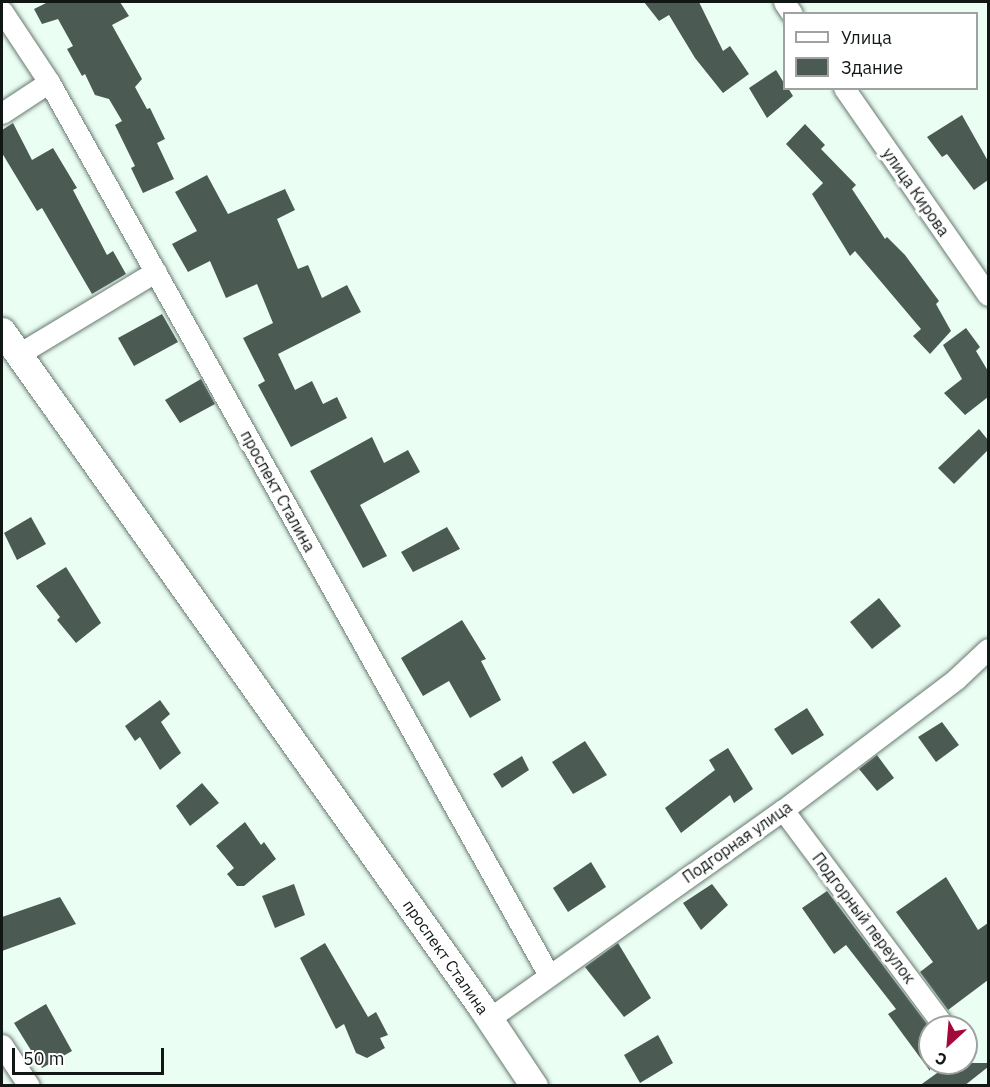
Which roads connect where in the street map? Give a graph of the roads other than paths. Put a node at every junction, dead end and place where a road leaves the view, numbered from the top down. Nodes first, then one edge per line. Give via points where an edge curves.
1 (2, 11) edge
2 (49, 82) junction
3 (845, 90) edge
4 (2, 113) edge
5 (156, 271) junction
6 (988, 295) edge
7 (2, 331) edge
8 (17, 355) junction
9 (988, 649) edge
10 (783, 810) junction
11 (549, 975) junction
12 (482, 1008) junction
13 (936, 1015) edge
14 (2, 1045) edge
15 (528, 1084) edge
16 (29, 1086) edge

1 - 2 street, проспект Сталина
2 - 4 street
2 - 5 street, проспект Сталина
3 - 6 street, улица Кирова
5 - 8 street
5 - 11 street, проспект Сталина
7 - 8 street, проспект Сталина
8 - 12 street, проспект Сталина
9 - 10 street, Подгорная улица via 956,680
10 - 11 street, Подгорная улица
10 - 13 street, Подгорный переулок
11 - 12 street, Подгорная улица via 490,1018
12 - 15 street, проспект Сталина
14 - 16 street

